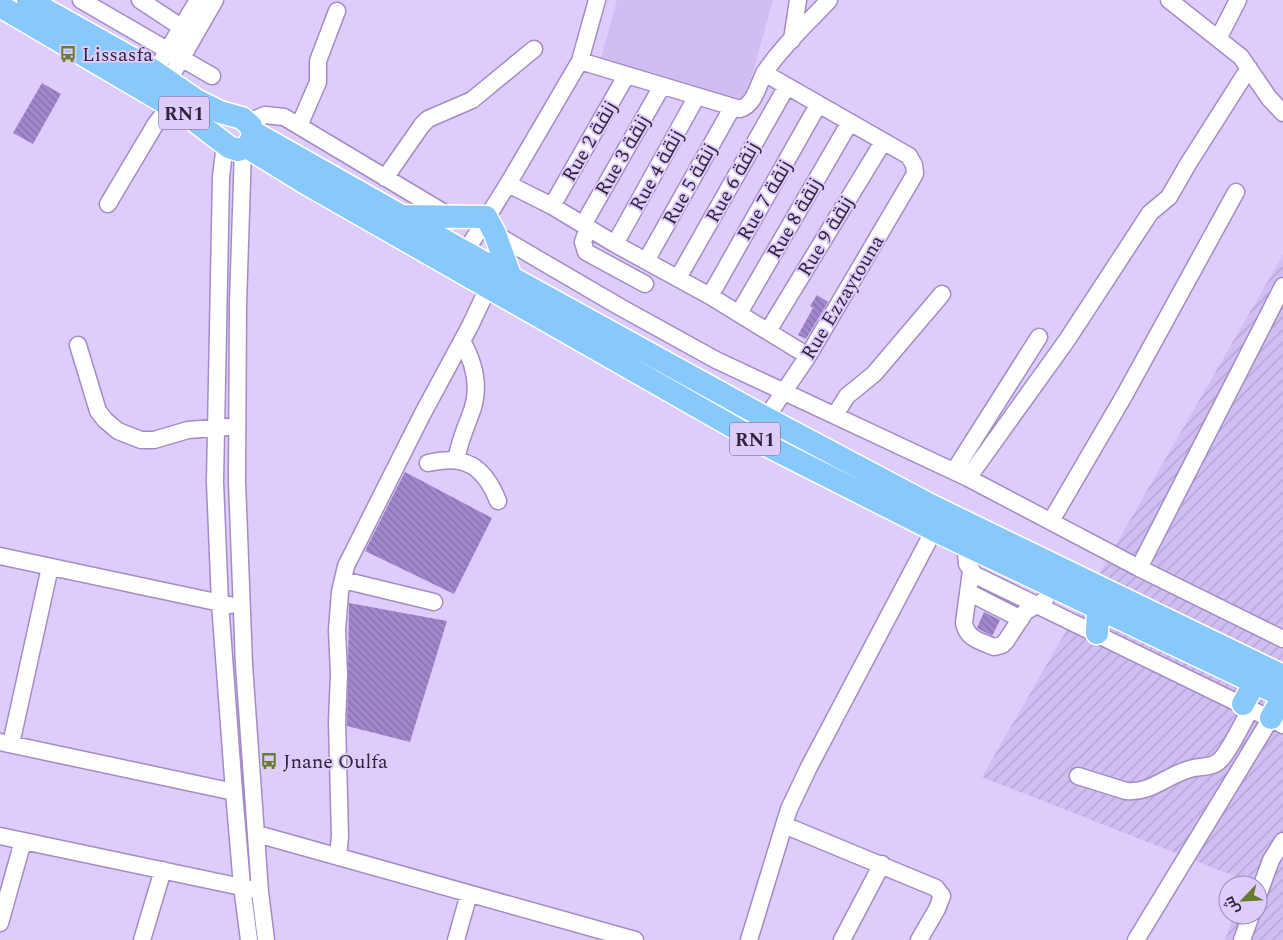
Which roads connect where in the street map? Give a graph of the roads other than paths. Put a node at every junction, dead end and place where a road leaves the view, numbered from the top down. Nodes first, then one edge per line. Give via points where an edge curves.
1 (28, 0) edge
2 (81, 0) edge
3 (140, 0) edge
4 (214, 0) edge
5 (597, 0) edge
6 (798, 0) edge
7 (829, 0) edge
8 (1238, 0) edge
9 (1178, 3) edge
10 (0, 6) edge
11 (194, 6) edge
12 (337, 11) dead end
13 (187, 32) junction
14 (1218, 39) junction
15 (792, 40) junction
16 (534, 49) dead end
17 (174, 54) junction
18 (580, 61) junction
19 (1249, 68) junction
20 (764, 73) junction
21 (212, 76) dead end
22 (626, 76) junction
23 (154, 77) junction
24 (662, 86) junction
25 (787, 86) junction
26 (697, 96) junction
27 (170, 105) junction
28 (818, 105) junction
29 (732, 108) junction
30 (1283, 112) edge
31 (850, 122) junction
32 (299, 126) junction
33 (243, 139) junction
34 (883, 142) junction
35 (385, 178) junction
36 (508, 184) junction
37 (1236, 192) dead end
38 (108, 204) dead end
39 (552, 206) junction
40 (448, 215) junction
41 (400, 216) junction
42 (490, 226) junction
43 (586, 227) junction
44 (615, 244) junction
45 (460, 261) junction
46 (646, 261) junction
47 (511, 278) junction
48 (678, 278) junction
49 (645, 284) dead end
50 (1283, 286) edge
51 (488, 288) junction
52 (942, 294) dead end
53 (710, 296) junction
54 (739, 313) junction
55 (768, 331) junction
56 (1039, 337) dead end
57 (462, 341) junction
58 (78, 345) dead end
59 (808, 356) junction
60 (216, 384) junction
61 (237, 385) junction
62 (784, 391) junction
63 (835, 416) junction
64 (766, 418) junction
65 (237, 426) junction
66 (216, 428) junction
67 (456, 460) junction
68 (428, 462) dead end
69 (961, 474) junction
70 (498, 501) dead end
71 (1050, 521) junction
72 (934, 530) junction
73 (965, 544) junction
74 (0, 556) edge
75 (50, 567) junction
76 (1139, 568) junction
77 (971, 571) junction
78 (343, 580) junction
79 (1063, 591) junction
80 (968, 592) junction
81 (434, 602) dead end
82 (220, 603) junction
83 (1036, 604) junction
84 (241, 606) junction
85 (1098, 607) junction
86 (1021, 619) junction
87 (1097, 633) junction
88 (1283, 639) edge
89 (1283, 676) edge
90 (1255, 682) junction
91 (1283, 697) edge
92 (1247, 706) junction
93 (1277, 721) edge
94 (5, 743) edge
95 (1078, 776) dead end
96 (234, 792) junction
97 (784, 825) junction
98 (257, 834) junction
99 (0, 836) edge
100 (24, 840) junction
101 (1283, 841) edge
102 (338, 857) junction
103 (882, 864) junction
104 (163, 870) junction
105 (1266, 875) edge
106 (242, 886) junction
107 (260, 892) junction
108 (469, 894) junction
109 (0, 923) edge
110 (1247, 925) edge
111 (142, 940) edge
112 (248, 940) edge
113 (266, 940) edge
114 (456, 940) edge
115 (633, 940) edge
116 (749, 940) edge
117 (842, 940) edge
118 (919, 940) edge
119 (1136, 940) edge
120 (1242, 940) edge

1 - 23 highway, RN1
2 - 17 street
3 - 13 street
4 - 11 street
5 - 18 street
6 - 15 street
7 - 15 street
8 - 14 street
9 - 14 street
10 - 23 highway, RN1
11 - 13 street
12 - 32 street via 318,61 318,82
13 - 17 street
14 - 19 street via 1241,57
15 - 20 street
16 - 35 street via 472,100 428,119
17 - 21 street
17 - 23 street
18 - 22 street
18 - 36 street
19 - 30 street via 1269,98
19 - 69 street via 1169,197 1150,213 1067,340
20 - 25 street
20 - 29 street via 749,104 740,110
22 - 24 street
22 - 39 street, Rue 2 زنقة
23 - 27 highway, RN1
23 - 33 highway, RN1 via 220,112 242,118
24 - 26 street
24 - 43 street, Rue 3 زنقة
25 - 28 street
25 - 48 street, Rue 6 زنقة
26 - 29 street
26 - 44 street, Rue 4 زنقة
27 - 33 highway, RN1
27 - 38 street
28 - 31 street
28 - 53 street, Rue 7 زنقة
29 - 46 street, Rue 5 زنقة
31 - 34 street
31 - 54 street, Rue 8 زنقة
32 - 33 street via 284,117 265,115
32 - 35 street
33 - 41 highway, RN1
33 - 45 highway, RN1 via 307,184
33 - 60 street via 222,177
33 - 61 street
34 - 55 street, Rue 9 زنقة
34 - 59 street, Rue Ezzaytouna via 908,156 915,174
35 - 40 street
36 - 39 street
36 - 42 street
37 - 71 street via 1124,396
39 - 43 street
40 - 41 highway
40 - 42 highway
41 - 45 highway, RN1
42 - 45 street
42 - 47 highway
42 - 62 street via 620,307 716,360
43 - 44 street
43 - 49 street via 583,242 586,252
44 - 46 street
45 - 47 highway, RN1
45 - 51 highway, RN1
46 - 48 street
47 - 64 highway, RN1
48 - 53 street
50 - 76 street
51 - 57 street
51 - 72 highway, RN1 via 756,440
52 - 63 street via 874,374 847,396
53 - 54 street
54 - 55 street
55 - 59 street
56 - 69 street
57 - 67 street via 470,355 476,379 471,414
57 - 78 street via 346,566
58 - 66 street via 98,411 118,431 141,440 154,440 188,430
59 - 62 street, Rue Ezzaytouna
60 - 61 street
60 - 66 street
61 - 65 street
62 - 63 street
62 - 64 street, Rue Ezzaytouna
63 - 69 street
64 - 89 highway, RN1 via 932,506
65 - 66 street
65 - 84 street
66 - 82 street
67 - 68 street
67 - 70 street via 471,465 484,476
69 - 71 street
71 - 76 street
72 - 73 highway, RN1
72 - 97 street via 809,767
73 - 77 street
73 - 79 highway, RN1
74 - 75 street
75 - 82 street
75 - 94 street
76 - 88 street
77 - 80 street
77 - 83 street
78 - 81 street
78 - 102 street via 337,630 340,674
79 - 83 street
79 - 85 highway, RN1
80 - 86 street
80 - 86 street via 964,623 972,638 998,646 1006,641
82 - 84 street
82 - 96 street
83 - 86 street
83 - 87 street
84 - 98 street
85 - 87 highway
85 - 90 highway, RN1
87 - 92 street
90 - 91 highway, RN1
90 - 92 highway
91 - 93 highway
92 - 93 street
92 - 95 street via 1222,759 1213,765 1182,771 1148,789 1133,792
93 - 119 street
94 - 96 street
96 - 106 street
97 - 103 street
97 - 116 street
98 - 102 street
98 - 107 street
99 - 100 street
100 - 104 street
100 - 109 street
101 - 105 street
102 - 108 street
103 - 117 street
103 - 118 street via 936,888 942,896
104 - 106 street
104 - 111 street
106 - 107 street
106 - 112 street
107 - 113 street
108 - 114 street
108 - 115 street
110 - 120 street

